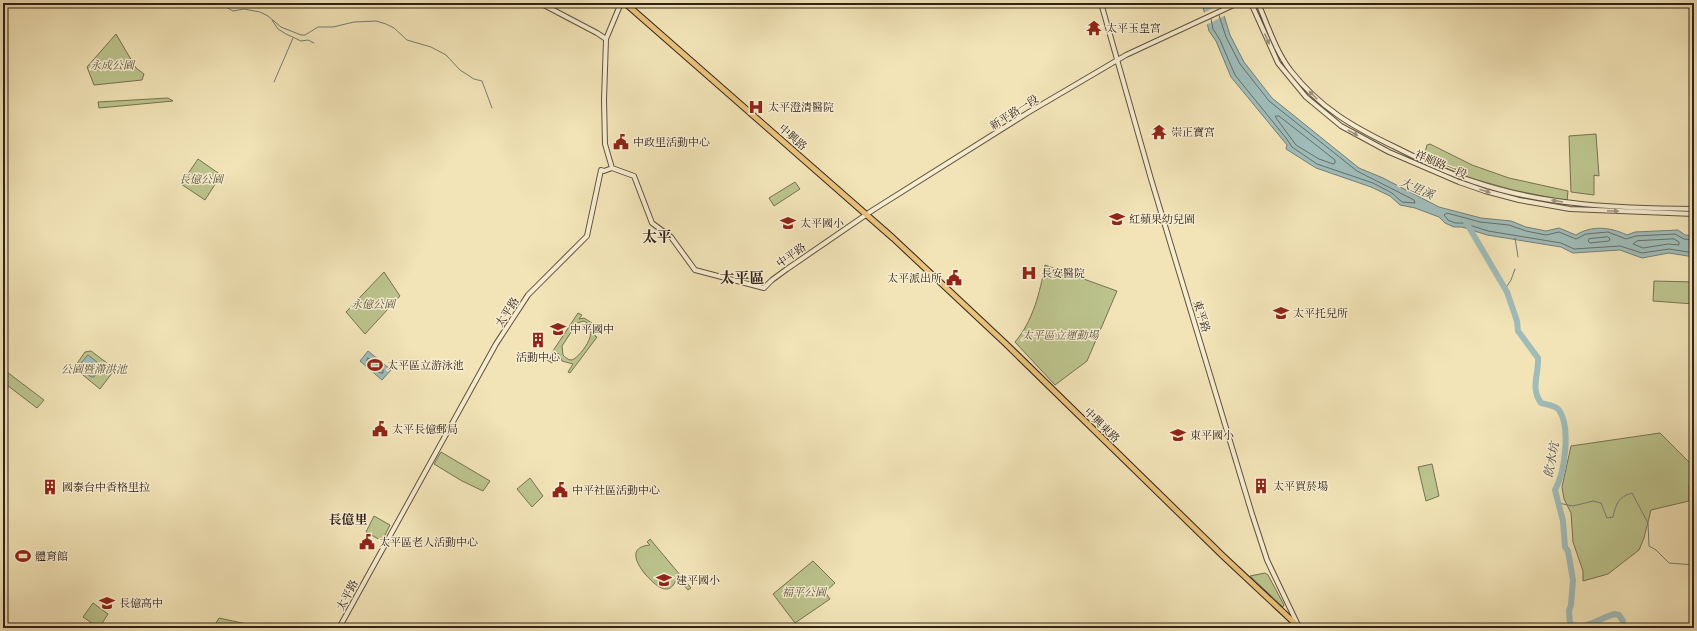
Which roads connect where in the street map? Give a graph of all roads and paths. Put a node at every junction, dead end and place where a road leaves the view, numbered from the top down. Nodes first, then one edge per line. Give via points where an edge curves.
1 (540, 3) edge
2 (621, 3) edge
3 (625, 3) edge
4 (1101, 3) edge
5 (1238, 3) edge
6 (1251, 3) edge
7 (1258, 3) edge
8 (606, 39) junction
9 (1117, 61) junction
10 (612, 168) junction
11 (1694, 209) edge
12 (1694, 214) edge
13 (867, 215) junction
14 (845, 229) joint
15 (893, 238) joint
16 (1299, 627) edge
17 (339, 628) edge

1 - 8 street
2 - 8 street
3 - 13 main road, 中興路
4 - 9 street, 東平路
5 - 9 street, 新平路一段
6 -> 12 street, 祥順路一段 via 1278,63 1306,97 1341,126 1389,152 1459,182 1519,200 1570,209
11 -> 7 street, 祥順路一段 via 1589,205 1543,199 1476,182 1419,159 1351,125 1320,102 1286,64
8 - 10 street via 605,144
9 - 13 street, 新平路一段 via 1030,112
9 - 16 street, 東平路 via 1252,514 1267,560
10 - 14 street, 中平路 via 634,176 652,223 671,236 695,270 760,288 764,288
10 - 17 street, 太平路 via 601,170 587,236 528,295 496,344
13 - 14 street, 新平路一段
13 - 15 main road, 中興路
15 - 16 main road, 中興東路

